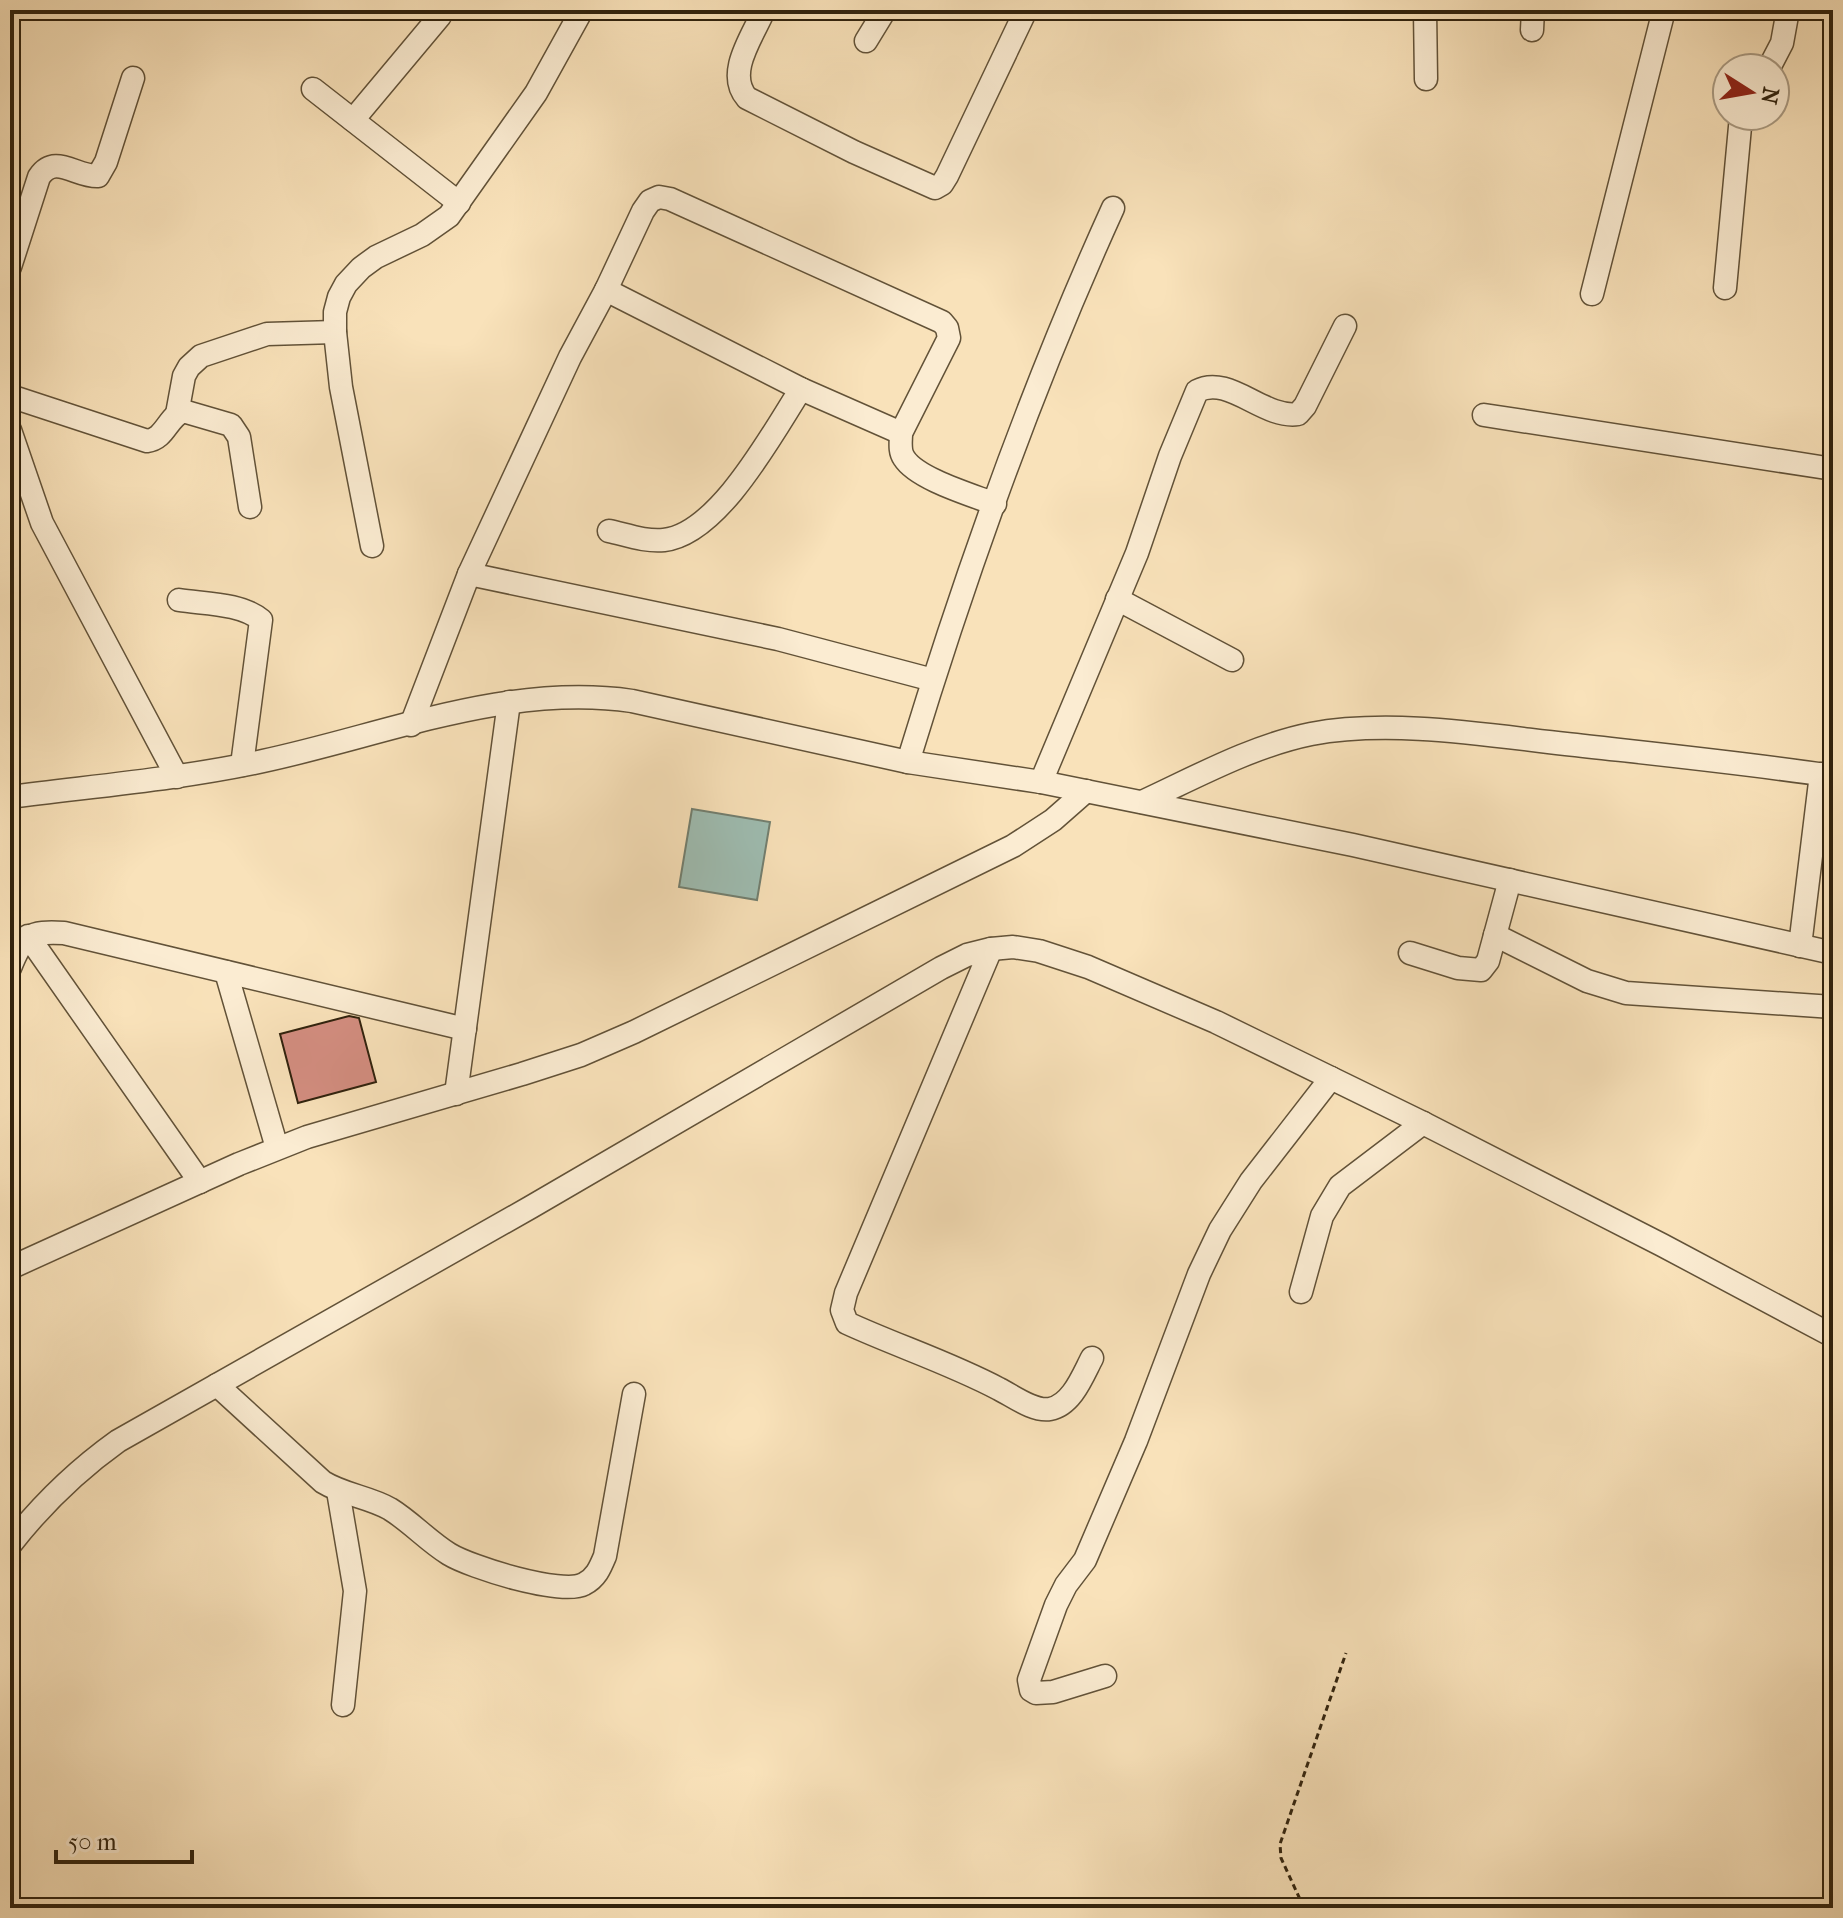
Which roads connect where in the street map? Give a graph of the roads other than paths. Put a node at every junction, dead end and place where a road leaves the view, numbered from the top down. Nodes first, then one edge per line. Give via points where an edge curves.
1 (582, 10) edge
2 (764, 10) edge
3 (885, 10) edge
4 (1026, 10) edge
5 (1425, 10) edge
6 (1664, 10) edge
7 (1788, 10) edge
8 (440, 16) dead end
9 (866, 41) dead end
10 (1777, 52) edge
11 (133, 78) dead end
12 (1426, 79) dead end
13 (313, 89) dead end
14 (353, 120) junction
15 (1740, 132) edge
16 (459, 203) junction
17 (1113, 208) dead end
18 (10, 267) edge
19 (1725, 288) dead end
20 (606, 290) junction
21 (1592, 294) dead end
22 (1345, 326) dead end
23 (335, 332) junction
24 (801, 389) junction
25 (10, 396) edge
26 (177, 414) junction
27 (1484, 415) dead end
28 (10, 430) edge
29 (901, 433) junction
30 (1833, 469) edge
31 (995, 504) junction
32 (250, 507) dead end
33 (609, 531) dead end
34 (372, 546) dead end
35 (469, 574) junction
36 (1117, 599) junction
37 (179, 600) dead end
38 (1232, 660) dead end
39 (933, 680) junction
40 (509, 702) junction
41 (411, 725) junction
42 (908, 762) junction
43 (242, 765) junction
44 (1827, 775) edge
45 (177, 777) junction
46 (1041, 782) junction
47 (1086, 791) junction
48 (10, 797) edge
49 (1142, 802) junction
50 (1510, 880) junction
51 (1495, 935) junction
52 (28, 936) junction
53 (1800, 946) junction
54 (991, 949) junction
55 (1410, 953) dead end
56 (1833, 953) edge
57 (10, 968) edge
58 (226, 972) junction
59 (1833, 1007) edge
60 (465, 1029) junction
61 (1331, 1078) junction
62 (456, 1094) junction
63 (1423, 1123) junction
64 (277, 1148) junction
65 (200, 1182) junction
66 (10, 1268) edge
67 (1301, 1292) dead end
68 (1833, 1336) edge
69 (1092, 1358) dead end
70 (217, 1385) junction
71 (634, 1394) dead end
72 (338, 1491) junction
73 (10, 1545) edge
74 (1105, 1676) dead end
75 (343, 1705) dead end

1 - 16 street via 536,93
2 - 4 street via 739,66 740,90 747,98 935,188 947,176
3 - 9 street
5 - 12 street
6 - 21 street
7 - 10 street
8 - 14 street
11 - 18 street via 98,176 51,165 39,177
13 - 14 street
14 - 16 street
15 - 19 street
16 - 23 street via 434,227 361,268 339,297
17 - 31 street via 1049,356
20 - 24 street
20 - 29 street via 643,211 659,197 942,322 949,338
20 - 35 street
22 - 36 street via 1298,414 1277,413 1219,387 1197,391
23 - 26 street via 267,334 201,356 184,376
23 - 34 street
24 - 29 street
24 - 33 street via 734,492 710,515 667,540
25 - 26 street via 147,441 159,437
26 - 32 street via 221,420 236,430
27 - 30 street
28 - 45 street via 42,523
29 - 31 street via 905,460 918,470
31 - 39 street
35 - 39 street via 778,639
35 - 41 street
36 - 38 street
36 - 46 street
37 - 43 street via 239,609 261,620
39 - 42 street
40 - 41 street
40 - 42 street via 600,696
40 - 60 street
41 - 43 street
42 - 46 street
43 - 45 street
44 - 49 street via 1526,739 1353,730 1279,741
44 - 53 street
45 - 48 street
46 - 47 street
47 - 49 street
47 - 62 street via 1013,846 634,1032 581,1055
49 - 50 street
50 - 51 street
50 - 53 street
51 - 55 street via 1481,970
51 - 59 street via 1587,981 1626,993
52 - 57 street
52 - 58 street via 64,933
52 - 65 street
53 - 56 street
54 - 61 street via 1039,951 1088,967
54 - 69 street via 842,1310 847,1323 1049,1410 1073,1392
54 - 70 street via 941,968
58 - 60 street
58 - 64 street
60 - 62 street
61 - 63 street
61 - 74 street via 1220,1230 1136,1441 1085,1560 1056,1605 1029,1680 1031,1690 1043,1694
62 - 64 street
63 - 67 street via 1340,1186 1322,1216
63 - 68 street
64 - 65 street
65 - 66 street
70 - 72 street
70 - 73 street via 83,1466
71 - 72 street via 612,1533 596,1575 581,1586 486,1571 434,1545 392,1510
72 - 75 street via 355,1591

